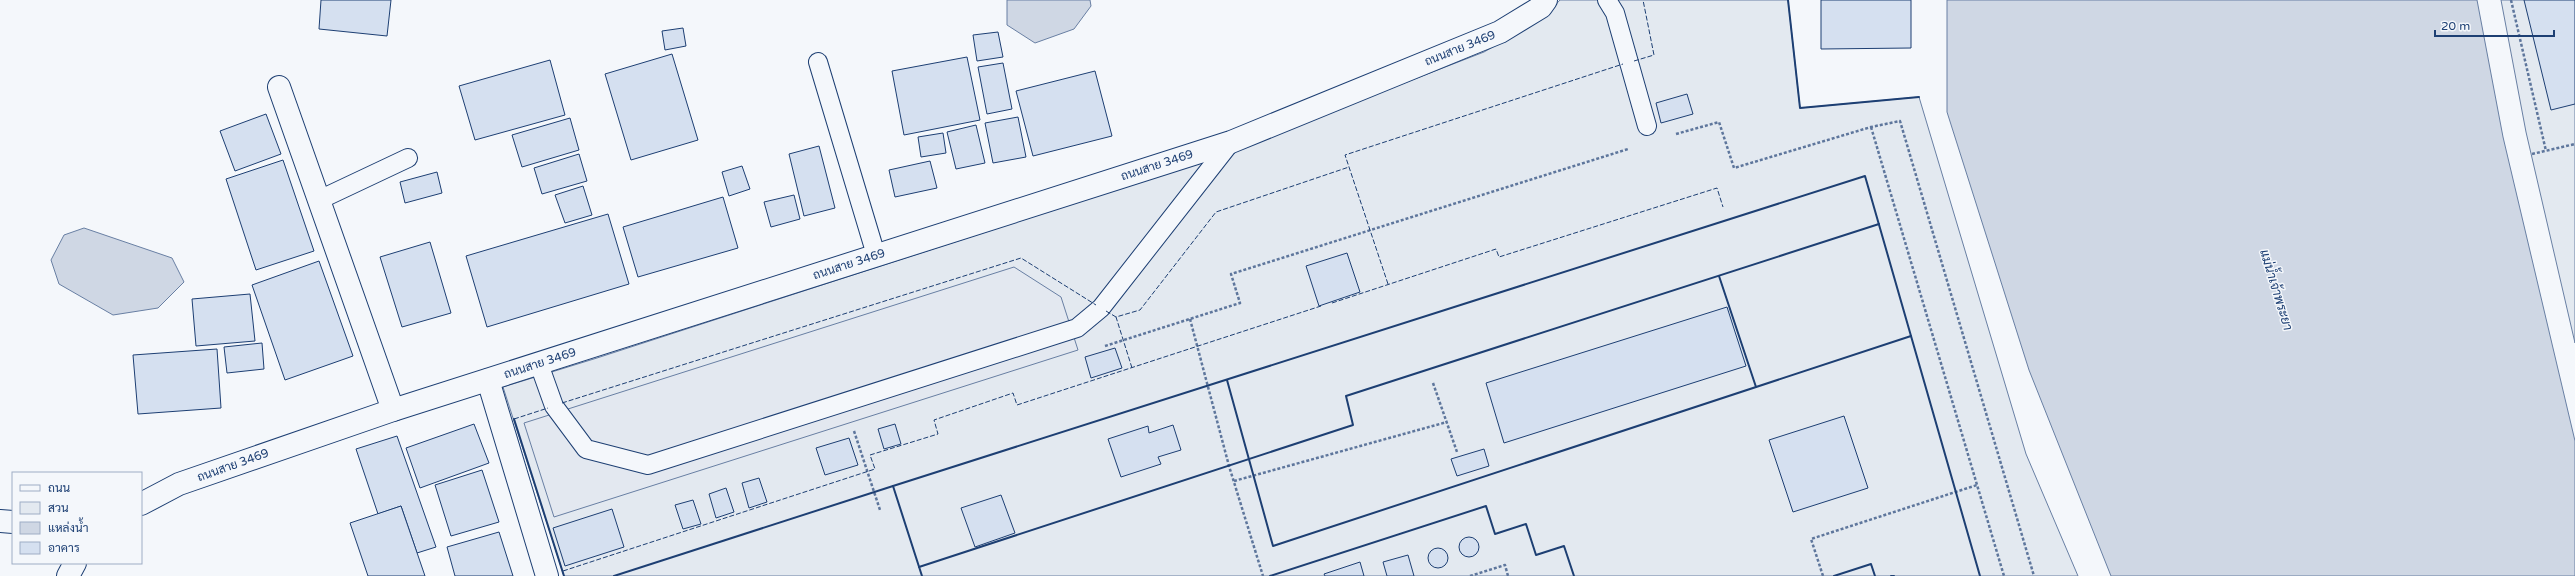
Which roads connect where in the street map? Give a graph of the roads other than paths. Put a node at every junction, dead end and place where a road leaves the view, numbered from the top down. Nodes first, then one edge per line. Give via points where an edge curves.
1 (1546, 0) edge
2 (1607, 0) edge
3 (818, 62) dead end
4 (279, 87) dead end
5 (1647, 126) dead end
6 (1231, 142) junction
7 (408, 158) dead end
8 (319, 200) junction
9 (876, 255) junction
10 (539, 364) junction
11 (488, 380) junction
12 (393, 410) junction
13 (142, 503) edge
14 (0, 522) edge
15 (12, 522) edge
16 (74, 564) edge
17 (68, 576) edge
18 (547, 576) edge

1 - 6 street, ถนนสาย 3469 via 1541,7 1500,32
2 - 5 lane via 1615,12
3 - 9 lane
4 - 8 street
6 - 9 street, ถนนสาย 3469
6 - 10 lane via 1101,308 1077,328 648,465 586,449 554,406
7 - 8 lane
8 - 12 street
9 - 10 street, ถนนสาย 3469
10 - 11 street, ถนนสาย 3469
11 - 12 street, ถนนสาย 3469
11 - 18 street
12 - 13 street, ถนนสาย 3469 via 179,484
14 - 15 street
16 - 17 street

